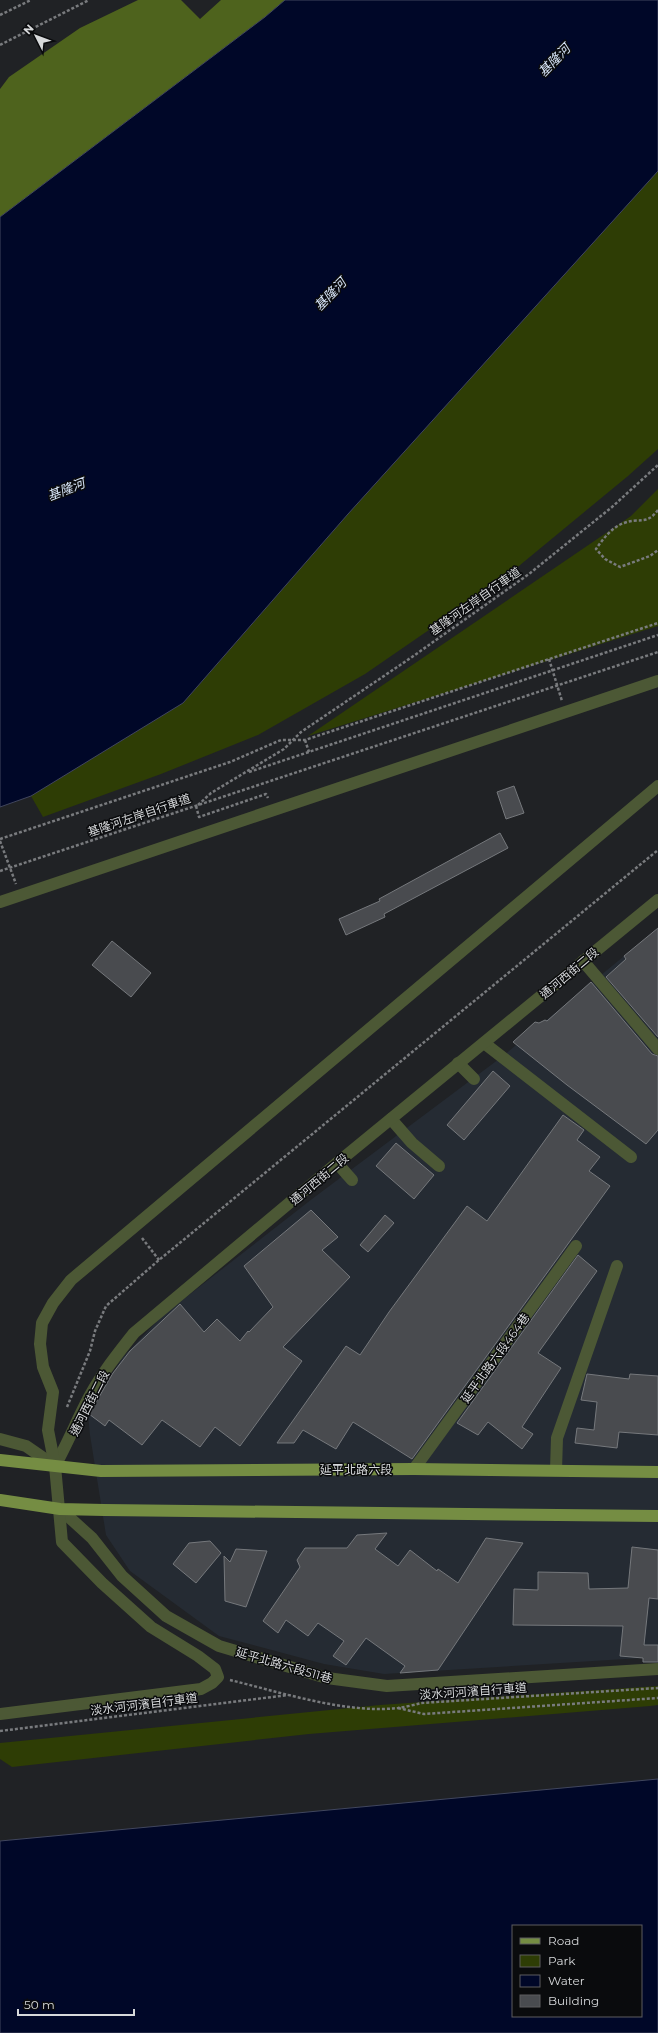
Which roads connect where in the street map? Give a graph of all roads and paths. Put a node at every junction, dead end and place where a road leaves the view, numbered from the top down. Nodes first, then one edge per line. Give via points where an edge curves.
1 (31, 0) edge
2 (90, 0) edge
3 (0, 15) edge
4 (0, 45) edge
5 (658, 465) edge
6 (658, 510) edge
7 (658, 550) edge
8 (658, 623) edge
9 (658, 635) edge
10 (658, 652) edge
11 (549, 659) junction
12 (552, 670) junction
13 (658, 681) edge
14 (557, 685) junction
15 (293, 740) junction
16 (305, 740) junction
17 (309, 752) junction
18 (242, 774) junction
19 (658, 786) edge
20 (196, 806) junction
21 (0, 840) edge
22 (658, 850) edge
23 (10, 868) junction
24 (0, 871) edge
25 (18, 888) dead end
26 (658, 900) edge
27 (0, 902) edge
28 (583, 961) junction
29 (484, 1042) junction
30 (658, 1049) edge
31 (458, 1063) junction
32 (474, 1079) dead end
33 (391, 1119) junction
34 (630, 1157) dead end
35 (337, 1163) junction
36 (439, 1166) dead end
37 (352, 1180) dead end
38 (135, 1228) junction
39 (576, 1246) dead end
40 (159, 1260) junction
41 (617, 1266) dead end
42 (66, 1409) dead end
43 (0, 1439) edge
44 (0, 1460) edge
45 (55, 1466) junction
46 (414, 1469) junction
47 (556, 1470) junction
48 (658, 1472) edge
49 (0, 1500) edge
50 (60, 1509) junction
51 (658, 1516) edge
52 (658, 1669) edge
53 (218, 1676) junction
54 (658, 1688) edge
55 (290, 1695) junction
56 (658, 1698) edge
57 (398, 1708) junction
58 (0, 1714) edge
59 (0, 1731) edge

1 - 3 path
2 - 4 path
5 - 15 path, 基隆河左岸自行車道 via 612,507 529,574
6 - 7 path via 648,520 622,523 606,535 596,549 605,559 620,567 650,556
8 - 11 path
9 - 12 path
10 - 14 path
11 - 12 path
11 - 16 path
12 - 14 path
12 - 17 path
13 - 27 street
14 - 20 path
15 - 16 path
15 - 18 path, 基隆河左岸自行車道 via 284,749
15 - 21 path, 基隆河左岸自行車道 via 281,740 230,762
16 - 17 path
17 - 18 path
18 - 20 path, 基隆河左岸自行車道 via 211,793
19 - 38 street
20 - 23 path, 基隆河左岸自行車道
21 - 23 path
22 - 40 path
23 - 24 path, 基隆河左岸自行車道
23 - 25 path
26 - 28 street, 通河西街二段
28 - 29 street, 通河西街二段
28 - 30 street
29 - 31 street, 通河西街二段
29 - 34 street
31 - 32 street
31 - 33 street, 通河西街二段
33 - 35 street, 通河西街二段
33 - 36 street via 412,1143
35 - 37 street
35 - 45 street, 通河西街二段 via 134,1333 104,1372
38 - 40 path
38 - 45 street via 71,1280 53,1303 42,1323 40,1344 43,1367 53,1392 48,1430
39 - 46 street, 延平北路六段464巷
40 - 42 path via 106,1306
41 - 47 street via 557,1438
43 - 45 street via 26,1446
44 - 45 main road, 延平北路六段
45 - 46 main road, 延平北路六段 via 101,1471
45 - 50 street
46 - 47 main road, 延平北路六段
47 - 48 main road, 延平北路六段
49 - 50 main road
50 - 51 main road
50 - 52 street, 延平北路六段511巷 via 92,1538 122,1576 166,1616 219,1646 328,1678 387,1686
50 - 53 street via 62,1542 102,1583 151,1627 198,1656 215,1669
53 - 55 path, 淡水河河濱自行車道
53 - 58 street via 201,1689
54 - 57 path, 淡水河河濱自行車道 via 421,1703
55 - 57 path, 淡水河河濱自行車道 via 335,1704
55 - 59 path, 淡水河河濱自行車道
56 - 57 path via 424,1714

